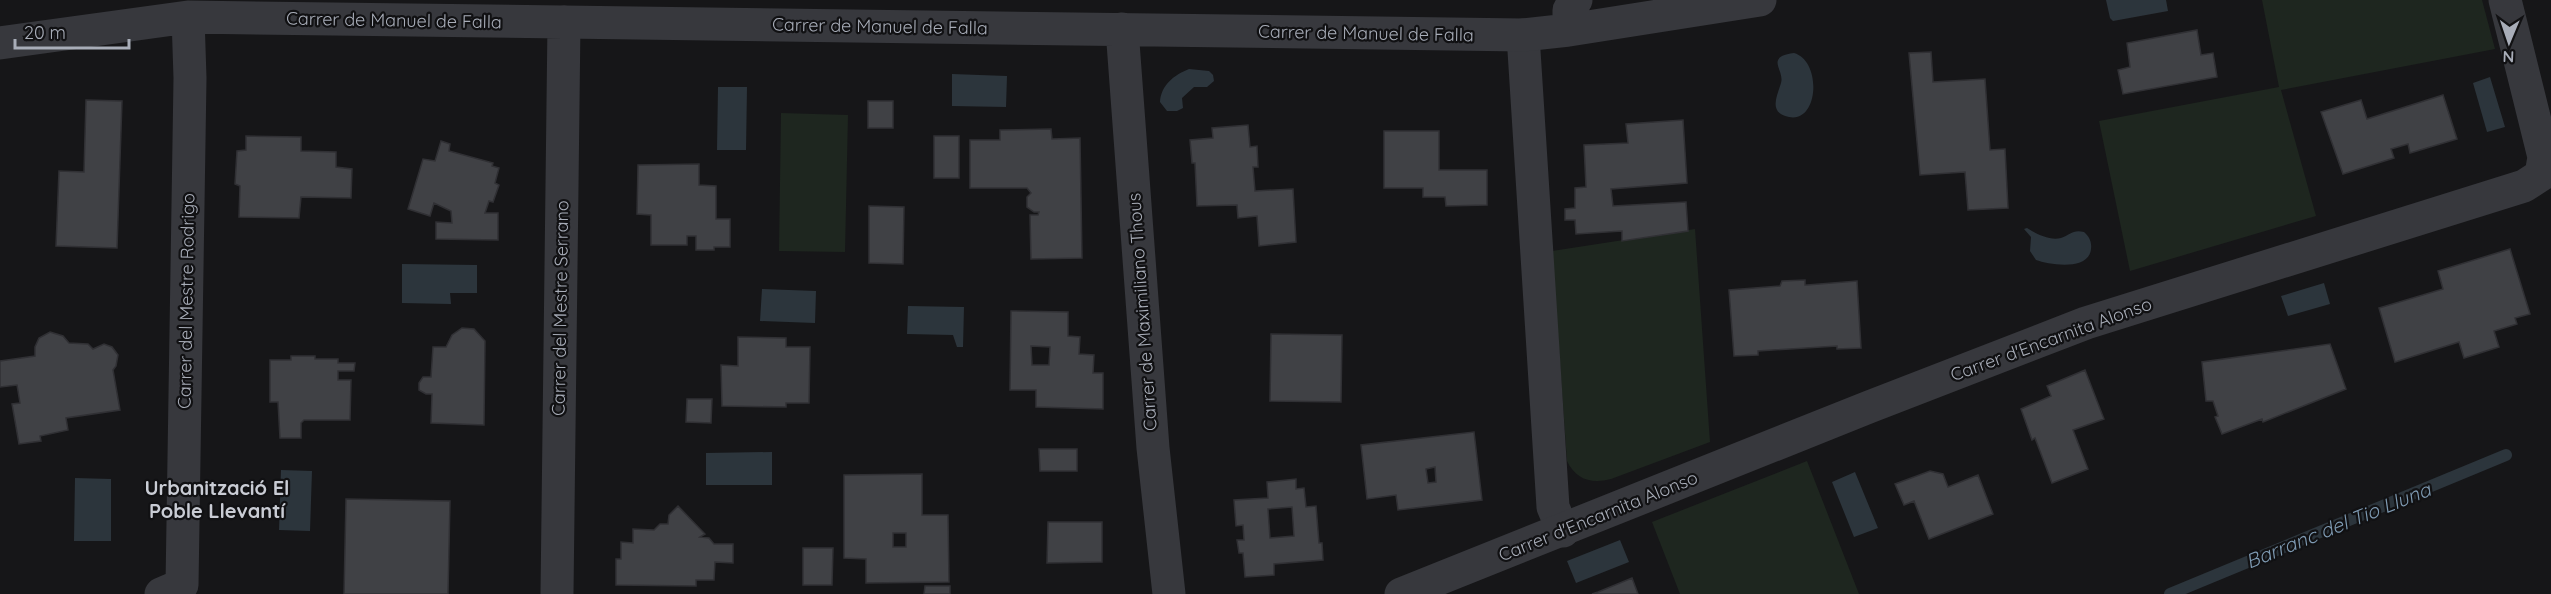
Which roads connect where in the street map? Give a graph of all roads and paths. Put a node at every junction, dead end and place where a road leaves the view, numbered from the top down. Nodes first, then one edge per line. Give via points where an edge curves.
1 (1760, 0) edge
2 (2505, 0) edge
3 (172, 12) edge
4 (1572, 15) edge
5 (564, 22) junction
6 (1122, 29) junction
7 (1523, 35) junction
8 (0, 43) edge
9 (1563, 531) junction
10 (171, 590) edge
11 (556, 594) edge
12 (1169, 594) edge
13 (1401, 594) edge

1 - 4 street, Carrer de Manuel de Falla
2 - 9 street, Carrer d'Encarnita Alonso via 2544,157 2541,175 2524,186 2086,323
3 - 5 street, Carrer de Manuel de Falla
3 - 8 street, Carrer de Manuel de Falla
3 - 10 street, Carrer del Mestre Rodrigo via 190,78
4 - 7 street, Carrer de Manuel de Falla
5 - 6 street, Carrer de Manuel de Falla
5 - 11 street, Carrer del Mestre Serrano
6 - 7 street, Carrer de Manuel de Falla
6 - 12 street, Carrer de Maximiliano Thous via 1153,448
7 - 9 street via 1553,507
9 - 13 street, Carrer d'Encarnita Alonso

